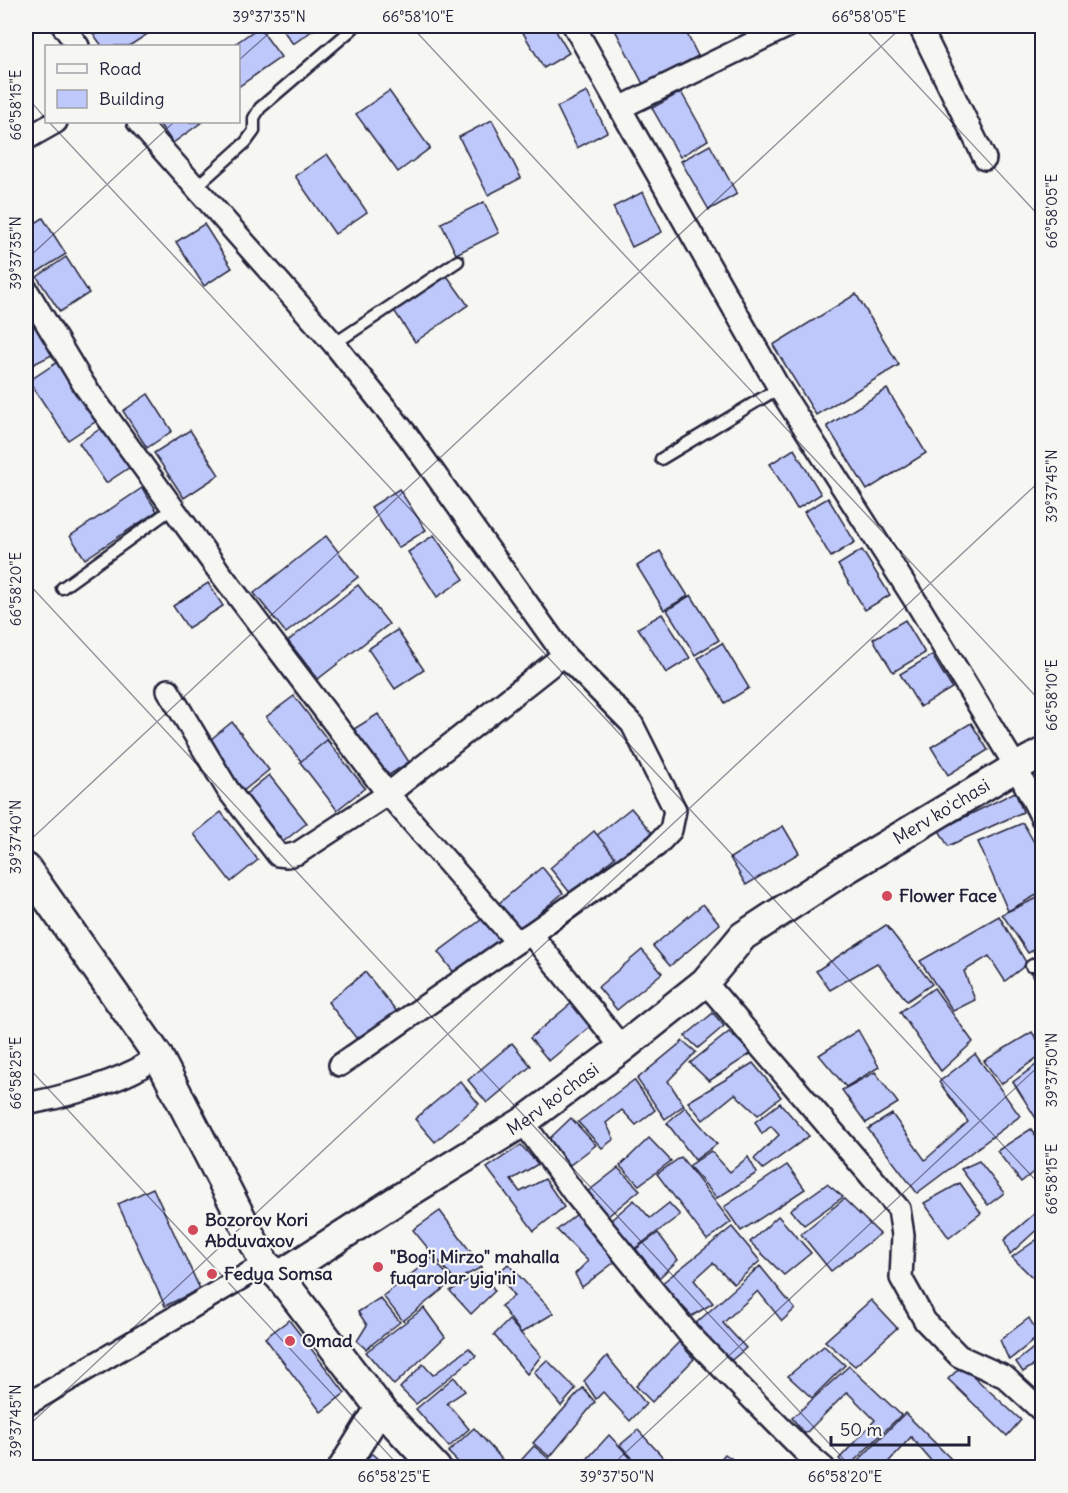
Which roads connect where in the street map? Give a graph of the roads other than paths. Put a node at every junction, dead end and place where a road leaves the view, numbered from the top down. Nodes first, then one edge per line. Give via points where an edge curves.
1 (355, 26) edge
2 (573, 26) edge
3 (788, 26) edge
4 (927, 27) edge
5 (620, 108) junction
6 (54, 123) edge
7 (139, 123) edge
8 (26, 140) edge
9 (985, 159) dead end
10 (196, 187) junction
11 (458, 261) dead end
12 (26, 289) edge
13 (334, 344) junction
14 (779, 388) junction
15 (661, 459) dead end
16 (173, 507) junction
17 (62, 588) dead end
18 (564, 655) junction
19 (168, 690) dead end
20 (1042, 753) edge
21 (1016, 767) junction
22 (388, 794) junction
23 (1042, 818) edge
24 (26, 868) edge
25 (524, 938) junction
26 (1042, 960) edge
27 (1031, 966) dead end
28 (705, 982) junction
29 (622, 1048) junction
30 (158, 1056) junction
31 (340, 1065) dead end
32 (26, 1104) edge
33 (523, 1122) junction
34 (272, 1270) junction
35 (26, 1405) edge
36 (380, 1408) junction
37 (1042, 1411) edge
38 (343, 1467) edge
39 (436, 1467) edge
40 (824, 1467) edge

1 - 10 lane via 260,108 254,118 254,131 246,142
2 - 5 street
3 - 5 street
4 - 9 street
5 - 14 street
6 - 8 street
7 - 10 street
10 - 13 street
11 - 13 lane
12 - 16 street via 84,385
13 - 18 street via 407,435
14 - 15 lane
14 - 21 street
16 - 17 lane
16 - 22 street
18 - 22 street
18 - 25 street via 632,724 675,810 671,830 656,846
19 - 22 street via 228,790 278,855 298,852
20 - 21 street, Merv ko'chasi
21 - 23 street
21 - 28 street, Merv ko'chasi via 743,936
22 - 25 street
24 - 30 street
25 - 29 street
25 - 31 street
26 - 27 lane
28 - 29 street, Merv ko'chasi
28 - 37 street via 898,1209 903,1235 901,1278 925,1321 959,1356 1005,1377
29 - 33 street, Merv ko'chasi
30 - 32 street via 103,1083
30 - 34 street
33 - 34 street, Merv ko'chasi
33 - 40 street via 574,1193 688,1333
34 - 35 street
34 - 36 street
36 - 38 street
36 - 39 street

